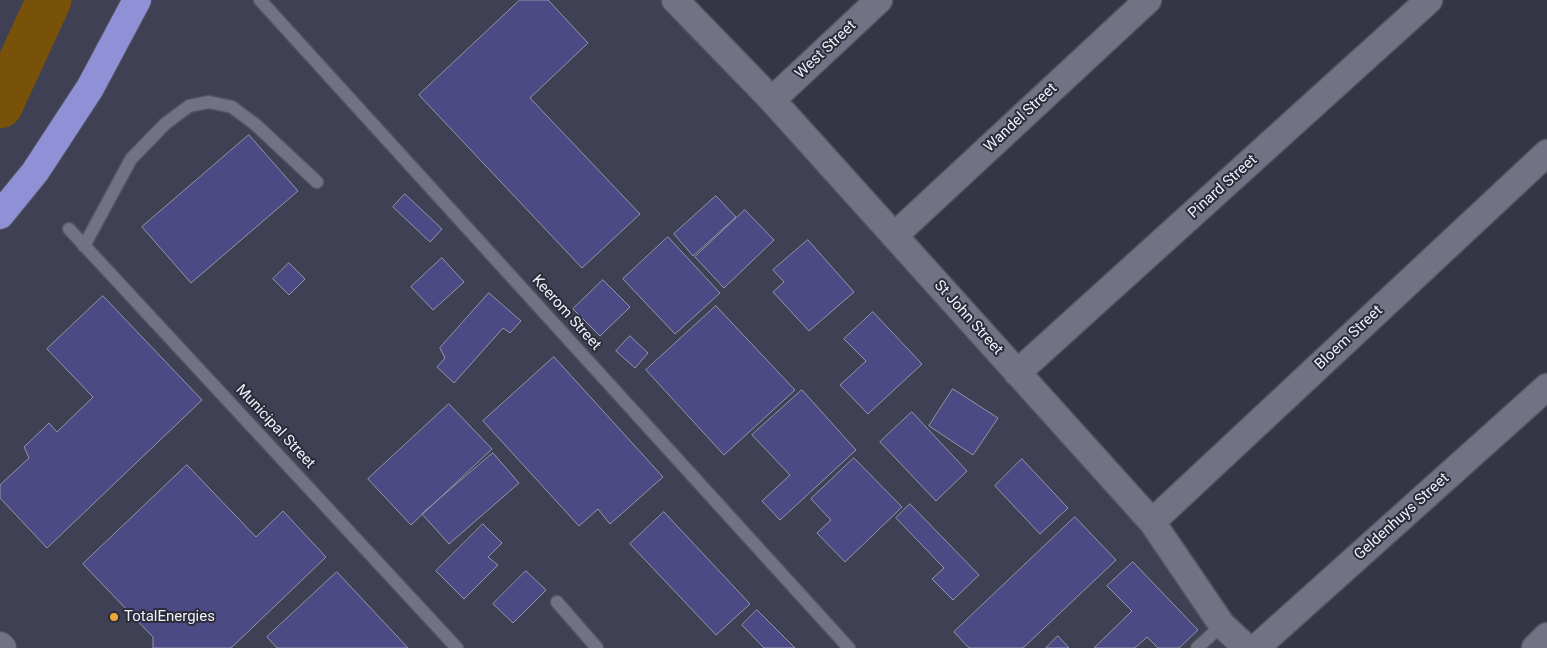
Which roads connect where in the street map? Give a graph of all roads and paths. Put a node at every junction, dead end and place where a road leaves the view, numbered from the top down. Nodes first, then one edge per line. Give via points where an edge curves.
1 (137, 0) edge
2 (260, 0) edge
3 (675, 0) edge
4 (879, 0) edge
5 (1148, 0) edge
6 (1429, 0) edge
7 (772, 100) junction
8 (1547, 153) edge
9 (317, 182) dead end
10 (0, 215) edge
11 (68, 229) dead end
12 (894, 236) junction
13 (84, 246) junction
14 (1017, 373) junction
15 (1547, 387) edge
16 (1152, 522) junction
17 (557, 602) dead end
18 (1222, 626) junction
19 (1547, 636) edge
20 (457, 648) edge
21 (597, 648) edge
22 (849, 648) edge
23 (1197, 648) edge
24 (1247, 648) edge
25 (1256, 648) edge
26 (1535, 648) edge

1 - 10 highway via 90,88 35,172
2 - 22 lane, Keerom Street
3 - 7 street, St John Street
4 - 7 street, West Street
5 - 12 street, Wandel Street
6 - 14 street, Pinard Street
7 - 12 street, St John Street
8 - 16 street, Bloem Street
9 - 13 lane via 256,125 232,108 209,102 189,106 165,124 131,159
11 - 13 lane, Municipal Street
12 - 14 street, St John Street
13 - 20 lane, Municipal Street
14 - 16 street, St John Street
15 - 25 street, Geldenhuys Street
16 - 18 street, St John Street
17 - 21 lane
18 - 23 lane
18 - 24 street, St John Street
19 - 26 street

